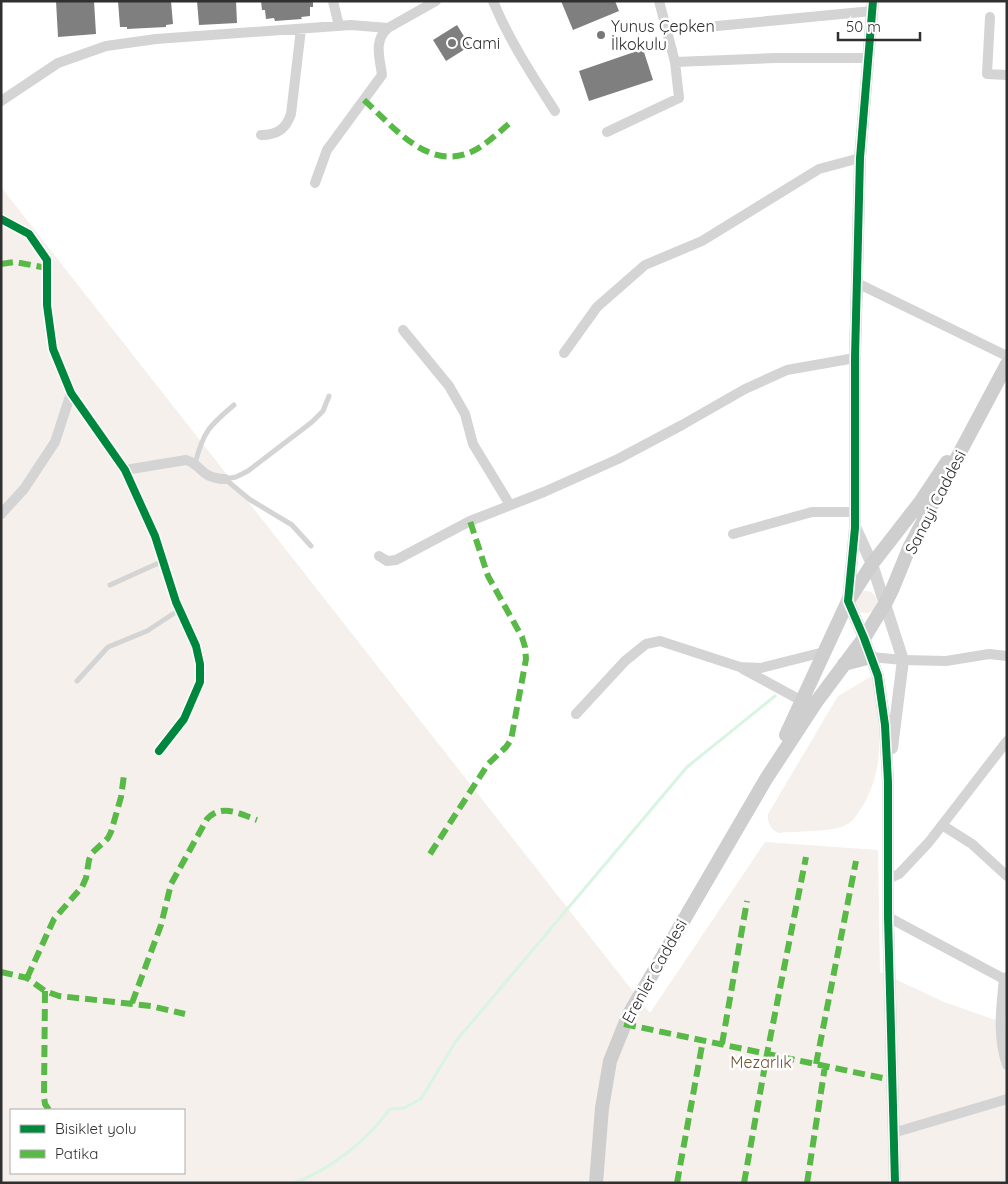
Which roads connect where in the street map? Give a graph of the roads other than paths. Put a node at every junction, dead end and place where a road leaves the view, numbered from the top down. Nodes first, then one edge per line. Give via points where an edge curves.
1 (333, 1) edge
2 (436, 1) edge
3 (493, 1) edge
4 (659, 1) edge
5 (872, 6) edge
6 (990, 17) dead end
7 (339, 26) junction
8 (717, 26) dead end
9 (388, 28) junction
10 (301, 29) junction
11 (867, 58) junction
12 (675, 62) junction
13 (1007, 75) edge
14 (1, 101) edge
15 (555, 111) dead end
16 (607, 132) dead end
17 (261, 135) dead end
18 (860, 158) junction
19 (314, 183) dead end
20 (1, 219) edge
21 (857, 283) junction
22 (403, 330) dead end
23 (564, 353) dead end
24 (1007, 356) edge
25 (855, 358) junction
26 (1007, 364) edge
27 (71, 393) junction
28 (329, 396) dead end
29 (985, 402) junction
30 (234, 404) dead end
31 (194, 464) junction
32 (125, 470) junction
33 (225, 479) junction
34 (510, 504) junction
35 (855, 512) junction
36 (1, 514) edge
37 (855, 528) junction
38 (733, 534) dead end
39 (311, 546) dead end
40 (380, 556) dead end
41 (163, 561) junction
42 (872, 564) junction
43 (110, 585) dead end
44 (848, 601) junction
45 (886, 602) junction
46 (179, 610) junction
47 (864, 638) junction
48 (824, 652) junction
49 (1007, 656) edge
50 (871, 657) junction
51 (903, 660) junction
52 (844, 664) junction
53 (740, 667) junction
54 (77, 681) dead end
55 (802, 701) junction
56 (576, 714) dead end
57 (1007, 741) edge
58 (159, 751) dead end
59 (766, 779) junction
60 (888, 782) junction
61 (942, 824) junction
62 (1007, 876) edge
63 (888, 879) junction
64 (888, 917) junction
65 (1006, 978) edge
66 (1007, 1065) edge
67 (1007, 1100) edge
68 (893, 1133) junction
69 (596, 1183) edge
70 (895, 1183) edge

1 - 7 street
2 - 9 street
3 - 15 street via 523,62
4 - 12 street
5 - 8 street
5 - 11 street
6 - 13 street via 987,74
7 - 9 street
7 - 10 street
9 - 19 street via 379,38 378,45 382,75 327,150
10 - 14 street via 156,39 106,46 58,63
10 - 17 street via 288,122 276,133
11 - 12 street
11 - 18 street
12 - 16 street via 679,98
18 - 21 street
18 - 23 street via 819,170 702,241 644,265 597,307
20 - 27 street via 28,234 46,260 47,305 54,349
21 - 24 street
21 - 25 street
22 - 34 street via 449,386 464,414 473,444
25 - 34 street via 787,370 745,389 618,459
25 - 35 street
26 - 29 main road, Sanayi Caddesi
27 - 32 street
27 - 36 street via 55,442 24,488
28 - 33 lane via 323,411 312,422 248,471
29 - 42 main road, Sanayi Caddesi via 921,501
29 - 45 main road, Sanayi Caddesi via 910,546
30 - 31 lane via 206,430
31 - 32 street via 180,460
31 - 33 street via 207,476
32 - 41 street
33 - 39 lane via 249,499 292,525
34 - 40 street via 396,560 387,561
35 - 37 street
35 - 38 street via 812,512
37 - 42 street
37 - 44 street
41 - 43 lane
41 - 46 street
42 - 44 main road, Sanayi Caddesi
42 - 45 street
44 - 47 street
44 - 48 main road, Erenler Caddesi
45 - 47 main road, Erenler Caddesi
45 - 51 street
46 - 54 lane via 147,630 108,646
46 - 58 street via 196,646 200,682 184,719
47 - 50 street
47 - 52 main road, Erenler Caddesi
48 - 53 street via 761,668
48 - 55 main road, Erenler Caddesi
49 - 51 street via 989,654 946,661
50 - 51 street
50 - 52 main road
50 - 60 street via 878,676 885,725
51 - 60 street
52 - 59 main road, Erenler Caddesi
53 - 55 street
53 - 56 street via 660,641 646,644 625,661
55 - 59 main road, Erenler Caddesi
57 - 61 street
59 - 69 main road, Erenler Caddesi via 628,1014 618,1037 610,1061 602,1108
60 - 63 street
61 - 62 street via 972,844
61 - 63 street via 899,874
63 - 64 street
64 - 65 street
64 - 68 street
65 - 66 street via 999,1025
67 - 68 street
68 - 70 street

